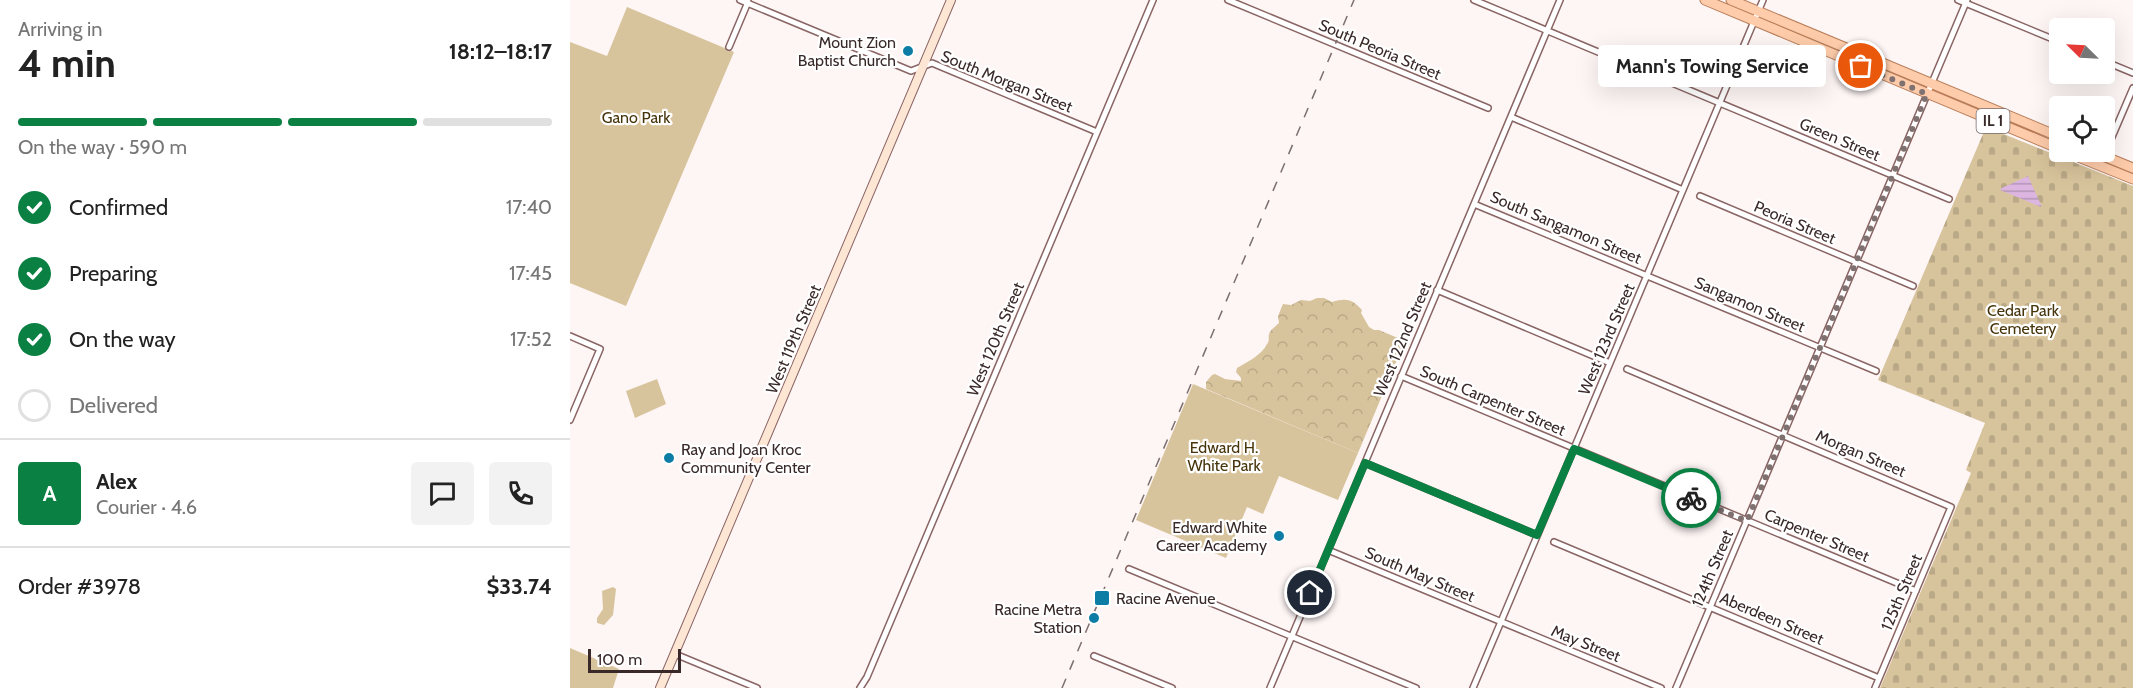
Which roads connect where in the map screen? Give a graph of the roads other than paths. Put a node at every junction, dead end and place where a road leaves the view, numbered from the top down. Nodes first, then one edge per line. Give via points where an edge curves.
1 (740, 0) edge
2 (951, 0) edge
3 (1153, 0) edge
4 (1228, 0) edge
5 (1474, 0) edge
6 (1560, 0) edge
7 (1705, 0) edge
8 (1731, 0) edge
9 (1763, 0) edge
10 (1958, 0) edge
11 (748, 1) edge
12 (1967, 2) edge
13 (1759, 12) junction
14 (1754, 21) junction
15 (1547, 30) junction
16 (2049, 37) edge
17 (729, 47) dead end
18 (2115, 66) edge
19 (923, 67) junction
20 (2133, 73) edge
21 (1931, 84) junction
22 (2133, 88) edge
23 (1927, 94) junction
24 (1720, 103) junction
25 (1488, 108) dead end
26 (1511, 117) junction
27 (2115, 130) edge
28 (1097, 132) junction
29 (2049, 132) edge
30 (2049, 144) edge
31 (2115, 161) edge
32 (2092, 162) edge
33 (2101, 162) edge
34 (2100, 165) junction
35 (2133, 168) edge
36 (1893, 175) junction
37 (2133, 179) edge
38 (1683, 190) junction
39 (1700, 196) dead end
40 (1949, 199) dead end
41 (1474, 204) junction
42 (1856, 262) junction
43 (1647, 276) junction
44 (1913, 286) dead end
45 (1437, 290) junction
46 (570, 336) edge
47 (1820, 348) junction
48 (1610, 363) junction
49 (1627, 369) dead end
50 (1876, 371) dead end
51 (1401, 376) junction
52 (570, 420) edge
53 (1783, 434) junction
54 (1574, 449) junction
55 (1365, 463) junction
56 (1951, 507) joint
57 (1747, 521) junction
58 (1537, 535) junction
59 (1554, 542) dead end
60 (1328, 550) junction
61 (1129, 569) dead end
62 (1916, 591) junction
63 (1710, 607) junction
64 (1501, 622) junction
65 (1292, 636) junction
66 (675, 654) junction
67 (1094, 656) dead end
68 (1880, 678) junction
69 (660, 688) edge
70 (757, 688) edge
71 (860, 688) edge
72 (1172, 688) edge
73 (1270, 688) edge
74 (1416, 688) edge
75 (1473, 688) edge
76 (1660, 688) edge
77 (1676, 688) edge
78 (1875, 688) edge

1 - 11 street, South Morgan Street
2 - 19 street, West 119th Street
3 - 28 street, West 120th Street
4 - 25 street, South Peoria Street
5 - 15 street, Green Street
6 - 15 street, West 122nd Street
7 - 14 main road, IL 1
8 - 13 main road, IL 1
9 - 13 street, West 123rd Street
10 - 12 street
11 - 17 street
11 - 19 street, South Morgan Street via 911,71
12 - 16 street
12 - 21 street, 124th Street
13 - 14 street, West 123rd Street
13 - 21 main road, IL 1
14 - 23 main road, IL 1
14 - 24 street, West 123rd Street
15 - 24 street, Green Street
15 - 26 street, West 122nd Street
18 - 20 street
19 - 28 street, South Morgan Street via 932,63
19 - 66 street, West 119th Street
21 - 23 street, 124th Street
21 - 29 main road, IL 1
22 - 27 street
23 - 30 main road, IL 1
23 - 36 street, 124th Street
24 - 36 street, Green Street
24 - 38 street, West 123rd Street
26 - 38 street
26 - 41 street, West 122nd Street
28 - 71 street, West 120th Street
31 - 35 main road
32 - 34 main road
33 - 34 street
34 - 37 main road
36 - 40 street, Green Street
36 - 42 street, 124th Street
38 - 43 street, West 123rd Street
39 - 42 street, Peoria Street
41 - 43 street, South Sangamon Street
41 - 45 street, West 122nd Street
42 - 44 street, Peoria Street
42 - 47 street, 124th Street
43 - 47 street, Sangamon Street
43 - 48 street, West 123rd Street
45 - 48 street
45 - 51 street, West 122nd Street
46 - 52 street via 600,349
47 - 50 street, Sangamon Street
47 - 53 street, 124th Street
48 - 54 street, West 123rd Street
49 - 53 street, Morgan Street
51 - 54 street, South Carpenter Street
51 - 55 street, West 122nd Street
53 - 56 street, Morgan Street
53 - 57 street, 124th Street
54 - 57 street, Carpenter Street
54 - 58 street, West 123rd Street
55 - 58 street
55 - 60 street, West 122nd Street
56 - 62 street, 125th Street
57 - 62 street, Carpenter Street
57 - 63 street, 124th Street
58 - 64 street, West 123rd Street
59 - 63 street, Aberdeen Street
60 - 64 street, South May Street
60 - 65 street, West 122nd Street
61 - 65 street
62 - 68 street, 125th Street
63 - 68 street, Aberdeen Street
63 - 77 street, 124th Street
64 - 75 street, West 123rd Street
64 - 76 street, May Street
65 - 73 street, West 122nd Street
65 - 74 street
66 - 69 street, West 119th Street
66 - 70 street
67 - 72 street
68 - 78 street, 125th Street

